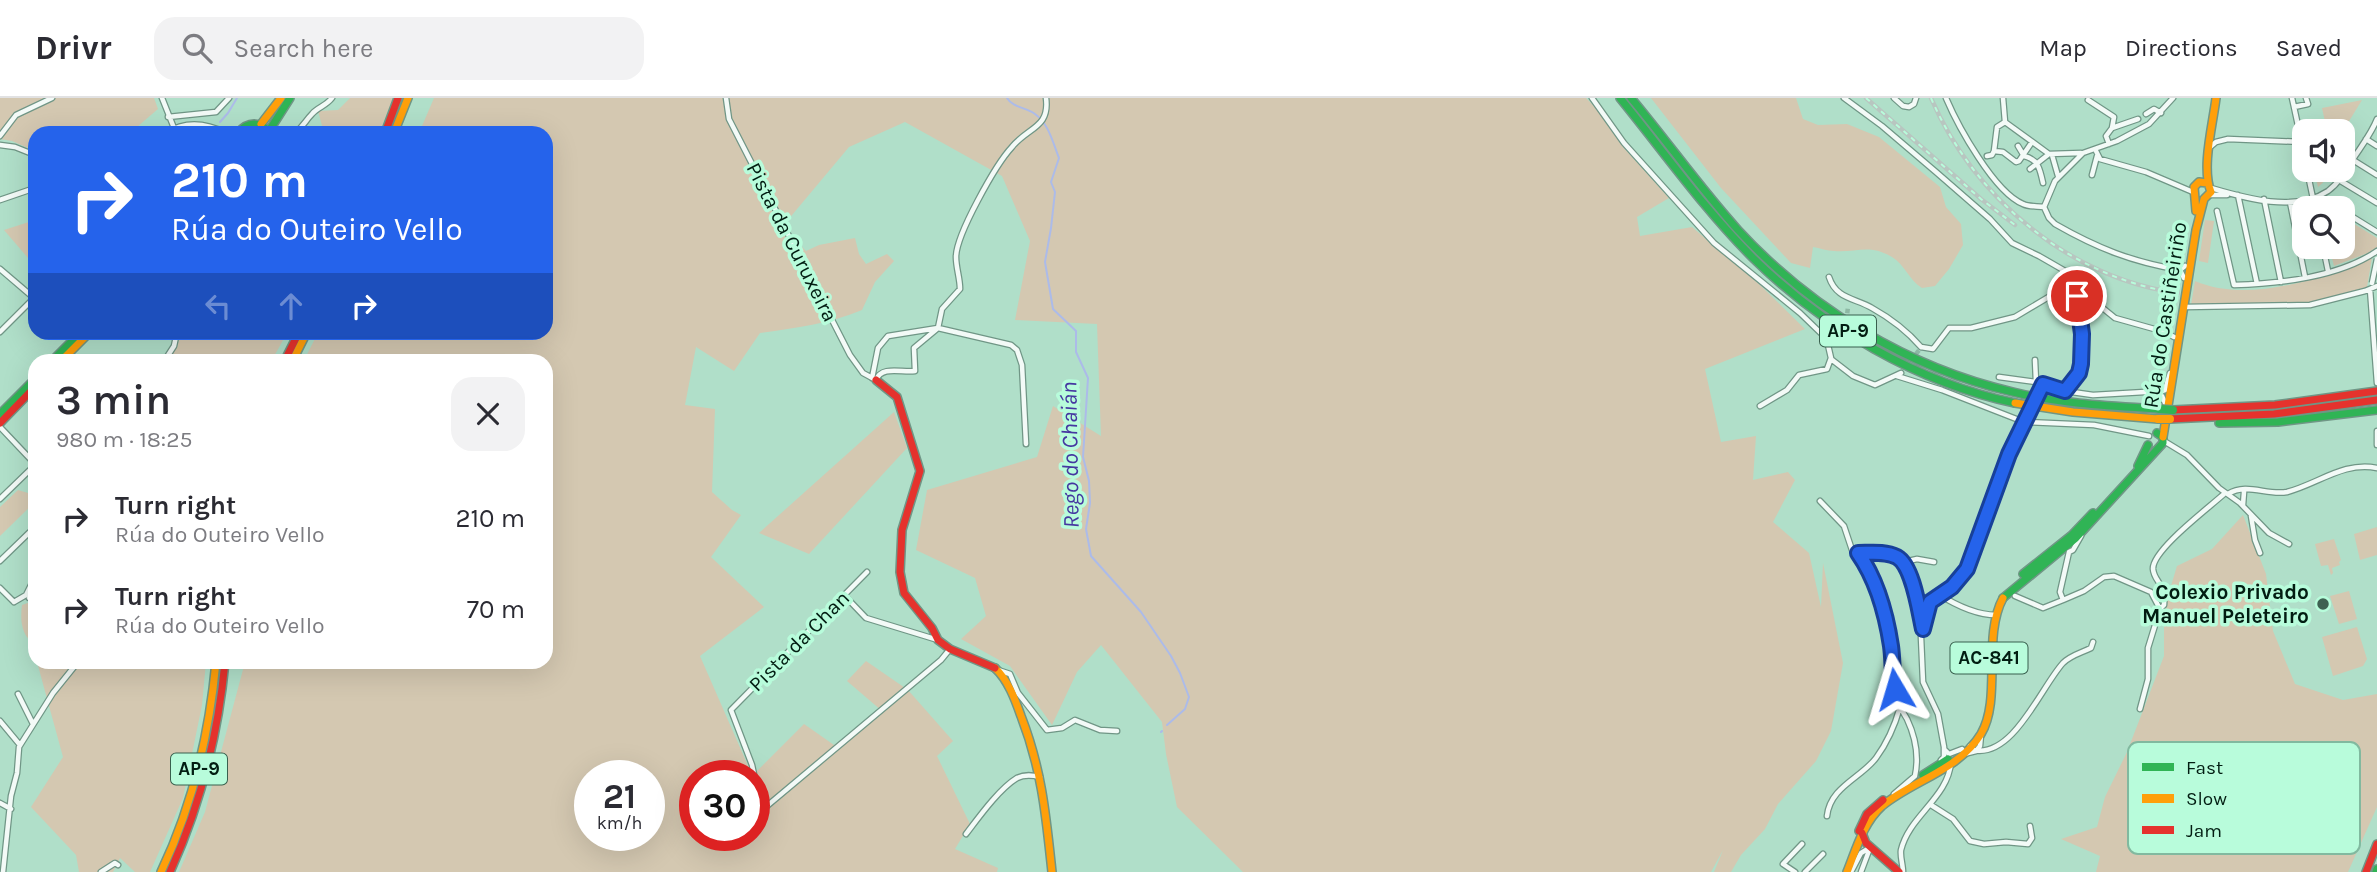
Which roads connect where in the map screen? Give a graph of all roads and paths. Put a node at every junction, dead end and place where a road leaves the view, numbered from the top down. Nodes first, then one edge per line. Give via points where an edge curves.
1 (52, 98) edge
2 (162, 98) edge
3 (229, 98) edge
4 (281, 98) edge
5 (290, 98) edge
6 (332, 98) edge
7 (398, 98) edge
8 (408, 98) edge
9 (726, 98) edge
10 (1046, 98) edge
11 (1592, 98) edge
12 (1620, 98) edge
13 (1631, 98) edge
14 (1844, 98) edge
15 (1894, 98) edge
16 (1916, 98) edge
17 (1946, 98) edge
18 (2003, 98) edge
19 (2173, 98) edge
20 (2214, 98) edge
21 (2292, 98) edge
22 (2306, 98) edge
23 (2088, 100) dead end
24 (2294, 107) junction
25 (2161, 113) junction
26 (2146, 114) dead end
27 (168, 117) junction
28 (2138, 119) dead end
29 (2297, 119) edge
30 (2377, 121) edge
31 (2005, 122) junction
32 (261, 124) joint
33 (173, 126) edge
34 (186, 126) edge
35 (204, 126) edge
36 (246, 126) edge
37 (273, 126) edge
38 (304, 126) edge
39 (388, 126) edge
40 (397, 126) edge
41 (2112, 128) junction
42 (0, 135) edge
43 (2366, 139) junction
44 (2212, 141) junction
45 (2292, 141) edge
46 (2032, 142) junction
47 (2109, 144) junction
48 (0, 145) edge
49 (2018, 146) dead end
50 (2377, 146) edge
51 (2095, 149) junction
52 (1994, 151) junction
53 (28, 152) edge
54 (2083, 153) junction
55 (2051, 155) junction
56 (2097, 155) junction
57 (1987, 156) dead end
58 (2024, 156) junction
59 (2355, 157) edge
60 (2355, 161) edge
61 (2036, 164) junction
62 (2030, 169) dead end
63 (2092, 175) dead end
64 (2377, 175) edge
65 (2058, 176) junction
66 (2336, 182) edge
67 (2342, 182) edge
68 (2043, 183) dead end
69 (2202, 190) junction
70 (28, 193) edge
71 (2238, 195) junction
72 (2317, 196) edge
73 (2264, 199) junction
74 (0, 200) edge
75 (2290, 202) joint
76 (2377, 203) edge
77 (2044, 207) junction
78 (2217, 211) dead end
79 (2355, 218) edge
80 (2377, 232) edge
81 (2377, 251) edge
82 (2326, 259) edge
83 (2377, 259) edge
84 (2185, 266) dead end
85 (0, 269) edge
86 (2180, 270) junction
87 (2328, 271) junction
88 (1829, 277) dead end
89 (2305, 277) junction
90 (2184, 278) dead end
91 (2281, 282) junction
92 (2257, 284) junction
93 (2374, 284) edge
94 (2370, 289) junction
95 (28, 292) edge
96 (2077, 296) junction
97 (1849, 300) junction
98 (28, 305) edge
99 (1848, 307) tunnel mouth
100 (2185, 307) junction
101 (938, 328) junction
102 (2175, 330) dead end
103 (0, 332) edge
104 (2165, 332) junction
105 (2174, 337) dead end
106 (1844, 339) dead end
107 (72, 340) edge
108 (81, 340) edge
109 (1830, 342) junction
110 (59, 354) edge
111 (68, 354) edge
112 (1830, 358) junction
113 (2035, 360) dead end
114 (2377, 371) edge
115 (2170, 373) junction
116 (1999, 377) dead end
117 (874, 379) junction
118 (2036, 382) junction
119 (2043, 384) junction
120 (28, 386) edge
121 (2377, 388) edge
122 (2165, 390) junction
123 (2065, 391) junction
124 (2157, 392) junction
125 (28, 395) edge
126 (2377, 400) edge
127 (2163, 404) junction
128 (1760, 406) dead end
129 (2377, 410) edge
130 (0, 414) edge
131 (2172, 419) junction
132 (2024, 420) junction
133 (0, 425) edge
134 (2377, 431) edge
135 (2154, 441) junction
136 (1026, 444) dead end
137 (2377, 445) edge
138 (28, 457) edge
139 (2377, 468) edge
140 (28, 472) edge
141 (2250, 489) junction
142 (2244, 492) junction
143 (2226, 494) junction
144 (0, 499) edge
145 (2234, 499) junction
146 (1820, 501) dead end
147 (2243, 506) junction
148 (2251, 516) junction
149 (2089, 521) junction
150 (28, 534) edge
151 (2289, 544) dead end
152 (2065, 549) junction
153 (1858, 553) junction
154 (2260, 553) dead end
155 (2050, 556) junction
156 (0, 561) edge
157 (1904, 562) junction
158 (1934, 562) dead end
159 (867, 572) dead end
160 (0, 588) edge
161 (1938, 594) junction
162 (844, 595) junction
163 (2015, 596) dead end
164 (28, 597) edge
165 (2063, 600) junction
166 (2160, 609) junction
167 (1994, 615) junction
168 (1923, 629) junction
169 (938, 640) junction
170 (2094, 642) dead end
171 (950, 649) junction
172 (72, 669) edge
173 (216, 669) edge
174 (224, 669) edge
175 (998, 670) junction
176 (18, 694) dead end
177 (1900, 707) junction
178 (2140, 709) dead end
179 (0, 721) edge
180 (33, 724) junction
181 (1117, 731) dead end
182 (20, 745) junction
183 (1944, 747) junction
184 (1971, 747) junction
185 (750, 760) edge
186 (1944, 763) junction
187 (1916, 769) junction
188 (1927, 772) junction
189 (1040, 777) junction
190 (1894, 794) junction
191 (1880, 802) junction
192 (0, 803) edge
193 (770, 805) edge
194 (1931, 805) junction
195 (11, 809) junction
196 (1827, 816) dead end
197 (1873, 816) junction
198 (2030, 826) dead end
199 (966, 834) dead end
200 (1862, 836) junction
201 (1802, 844) dead end
202 (2377, 844) edge
203 (1871, 847) junction
204 (1823, 854) dead end
205 (118, 865) dead end
206 (1788, 868) junction
207 (3, 872) edge
208 (101, 872) edge
209 (161, 872) edge
210 (170, 872) edge
211 (1052, 872) edge
212 (1782, 872) edge
213 (1795, 872) edge
214 (1805, 872) edge
215 (1847, 872) edge
216 (1861, 872) edge
217 (1901, 872) edge
218 (2366, 872) edge

1 - 42 street via 16,115
2 - 27 street
3 - 27 street via 216,112
4 - 32 main road
5 - 37 main road
6 - 38 street
7 - 39 main road
8 - 40 main road
9 - 117 street, Pista da Curuxeira via 729,119 850,355 863,373
10 - 101 street via 1048,112 994,172 961,236 956,255 960,289 942,309
11 - 109 street via 1624,143 1714,243
12 - 131 main road, AP-9, bridge via 1753,258 1795,295 1863,340 1915,369 1991,397 2081,414
13 - 127 main road, AP-9 via 1758,250 1826,307 1866,333 1918,360 1994,388 2081,404
14 - 96 street via 1937,172 2012,243 2072,275
15 - 16 street via 1909,107
17 - 77 street via 2001,186 2020,203
18 - 31 street
19 - 25 street
20 - 44 main road, Rúa do Castiñeiriño / AC-841
20 - 69 main road, Rúa do Castiñeiriño / AC-841
21 - 24 street
22 - 24 street via 2308,104
23 - 41 street via 2114,117
24 - 29 street
25 - 26 street via 2154,109
25 - 47 street
27 - 33 street
28 - 41 street
30 - 43 street
31 - 46 street
31 - 52 street via 1997,127
32 - 36 main road
34 - 35 street
41 - 47 street via 2106,136
43 - 50 street
43 - 59 street
44 - 45 street
44 - 69 main road, Rúa do Castiñeiriño / AC-841
46 - 55 street
46 - 58 street
47 - 51 street
48 - 53 street
49 - 58 street
51 - 54 street
51 - 56 street
52 - 57 street
52 - 58 street via 2016,162
54 - 55 street
54 - 65 street
55 - 61 street
55 - 65 street
56 - 63 street
56 - 69 street
58 - 61 street
60 - 64 street
61 - 62 street
61 - 68 street
65 - 77 street
66 - 72 street
67 - 76 street
69 - 71 street
69 - 100 main road, Rúa do Castiñeiriño / AC-841
69 - 115 main road, Rúa do Castiñeiriño / AC-841
70 - 74 street
71 - 73 street
71 - 92 street
73 - 75 street
73 - 91 street
75 - 89 street
77 - 86 street via 2055,224 2101,249
78 - 92 street via 2234,285
79 - 80 street
81 - 87 street
82 - 87 street
83 - 93 street, bridge
84 - 86 street
85 - 95 street
86 - 90 street
87 - 89 street
88 - 97 street via 1832,286
89 - 91 street
91 - 92 street
93 - 94 street
94 - 100 street via 2305,306
94 - 114 street
96 - 97 street via 2052,295 2015,317 1971,328 1949,328 1933,349 1921,348 1875,309
96 - 104 street via 2094,301 2115,318
96 - 123 street via 2081,364
97 - 99 street
98 - 103 street
100 - 135 main road, Rúa do Castiñeiriño / AC-841
101 - 117 street via 886,337 878,348
101 - 117 street via 914,348 915,371 883,371
101 - 136 street via 1007,343 1017,350 1022,365
102 - 104 street
104 - 105 street
106 - 109 street
107 - 110 main road
108 - 111 main road
109 - 112 street
112 - 128 street via 1827,369 1799,375 1787,390
112 - 132 street via 1853,376 1875,385 1899,375
113 - 118 street
114 - 121 street
115 - 122 street
115 - 127 main road, Rúa do Castiñeiriño / AC-841
116 - 118 street
117 - 169 main road via 897,397 920,471 902,530 901,582
118 - 119 street
119 - 123 street
119 - 132 street, bridge
120 - 130 main road
121 - 127 main road, AP-9, bridge via 2279,406 2173,410
122 - 124 street
122 - 127 street
123 - 124 street via 2093,396
124 - 127 street
125 - 133 main road
126 - 131 main road, AP-9 via 2299,412
127 - 135 main road, Rúa do Castiñeiriño / AC-841
129 - 131 main road via 2239,424
132 - 135 street via 2094,425
132 - 161 street via 1967,569 1952,587
133 - 138 street
134 - 137 street
135 - 143 street via 2187,455
135 - 149 main road, AC-841
139 - 141 street via 2342,470 2284,492
140 - 144 street
141 - 142 street
141 - 143 street
142 - 145 street
142 - 147 street
143 - 145 street
143 - 166 street via 2155,558 2153,572 2164,594
145 - 147 street
146 - 153 street via 1844,526 1852,550
147 - 148 street
148 - 151 street
148 - 154 street
149 - 152 main road, AC-841
149 - 155 main road, AC-841
150 - 156 street
152 - 155 main road, AC-841
152 - 165 street
153 - 157 street via 1884,553
153 - 177 street via 1879,595
155 - 167 main road, AC-841 via 2004,592
157 - 158 street
157 - 168 street
159 - 162 street, Pista da Chan
160 - 164 street via 14,602
161 - 167 street
161 - 168 street via 1930,602
162 - 169 street via 866,618
162 - 185 street, Pista da Chan via 731,710
163 - 165 street via 2043,608
165 - 166 street via 2114,576 2151,592
166 - 178 street via 2148,648 2149,671
167 - 184 main road, AC-841 via 1983,719
167 - 184 main road, AC-841 via 1988,714 1982,734
168 - 183 street via 1923,682 1938,714
169 - 171 main road
170 - 184 street via 2064,661 2013,734 1991,748
171 - 175 main road via 983,659
171 - 193 street
172 - 180 street
173 - 209 main road, AP-9 via 213,704 195,785
174 - 210 main road, AP-9 via 204,782
175 - 181 street via 1010,674 1018,693 1047,730 1075,720
175 - 189 main road via 1019,707
176 - 180 street
177 - 187 street via 1915,738
177 - 196 street via 1877,757 1849,780 1829,805
179 - 182 street
180 - 182 street
182 - 195 street
183 - 184 street via 1949,754
183 - 186 street
184 - 186 main road, AC-841
186 - 188 main road, AC-841
186 - 194 street via 1948,777
186 - 197 main road, AC-841
187 - 188 street via 1919,774
187 - 190 street via 1914,778
188 - 190 main road, AC-841
189 - 199 street via 1016,779
189 - 211 main road
190 - 191 main road, AC-841
191 - 200 main road
191 - 215 main road, AC-841 via 1864,819
192 - 195 street
194 - 198 street via 1976,843 2028,844
194 - 217 street via 1906,838 1900,854
195 - 207 street
197 - 200 main road, AC-841
197 - 203 main road via 1867,835
200 - 203 main road
200 - 215 main road, AC-841
201 - 206 street via 1783,864
202 - 218 main road
203 - 215 street
203 - 216 street
203 - 217 main road
204 - 214 street
205 - 208 street
206 - 212 street
206 - 213 street

